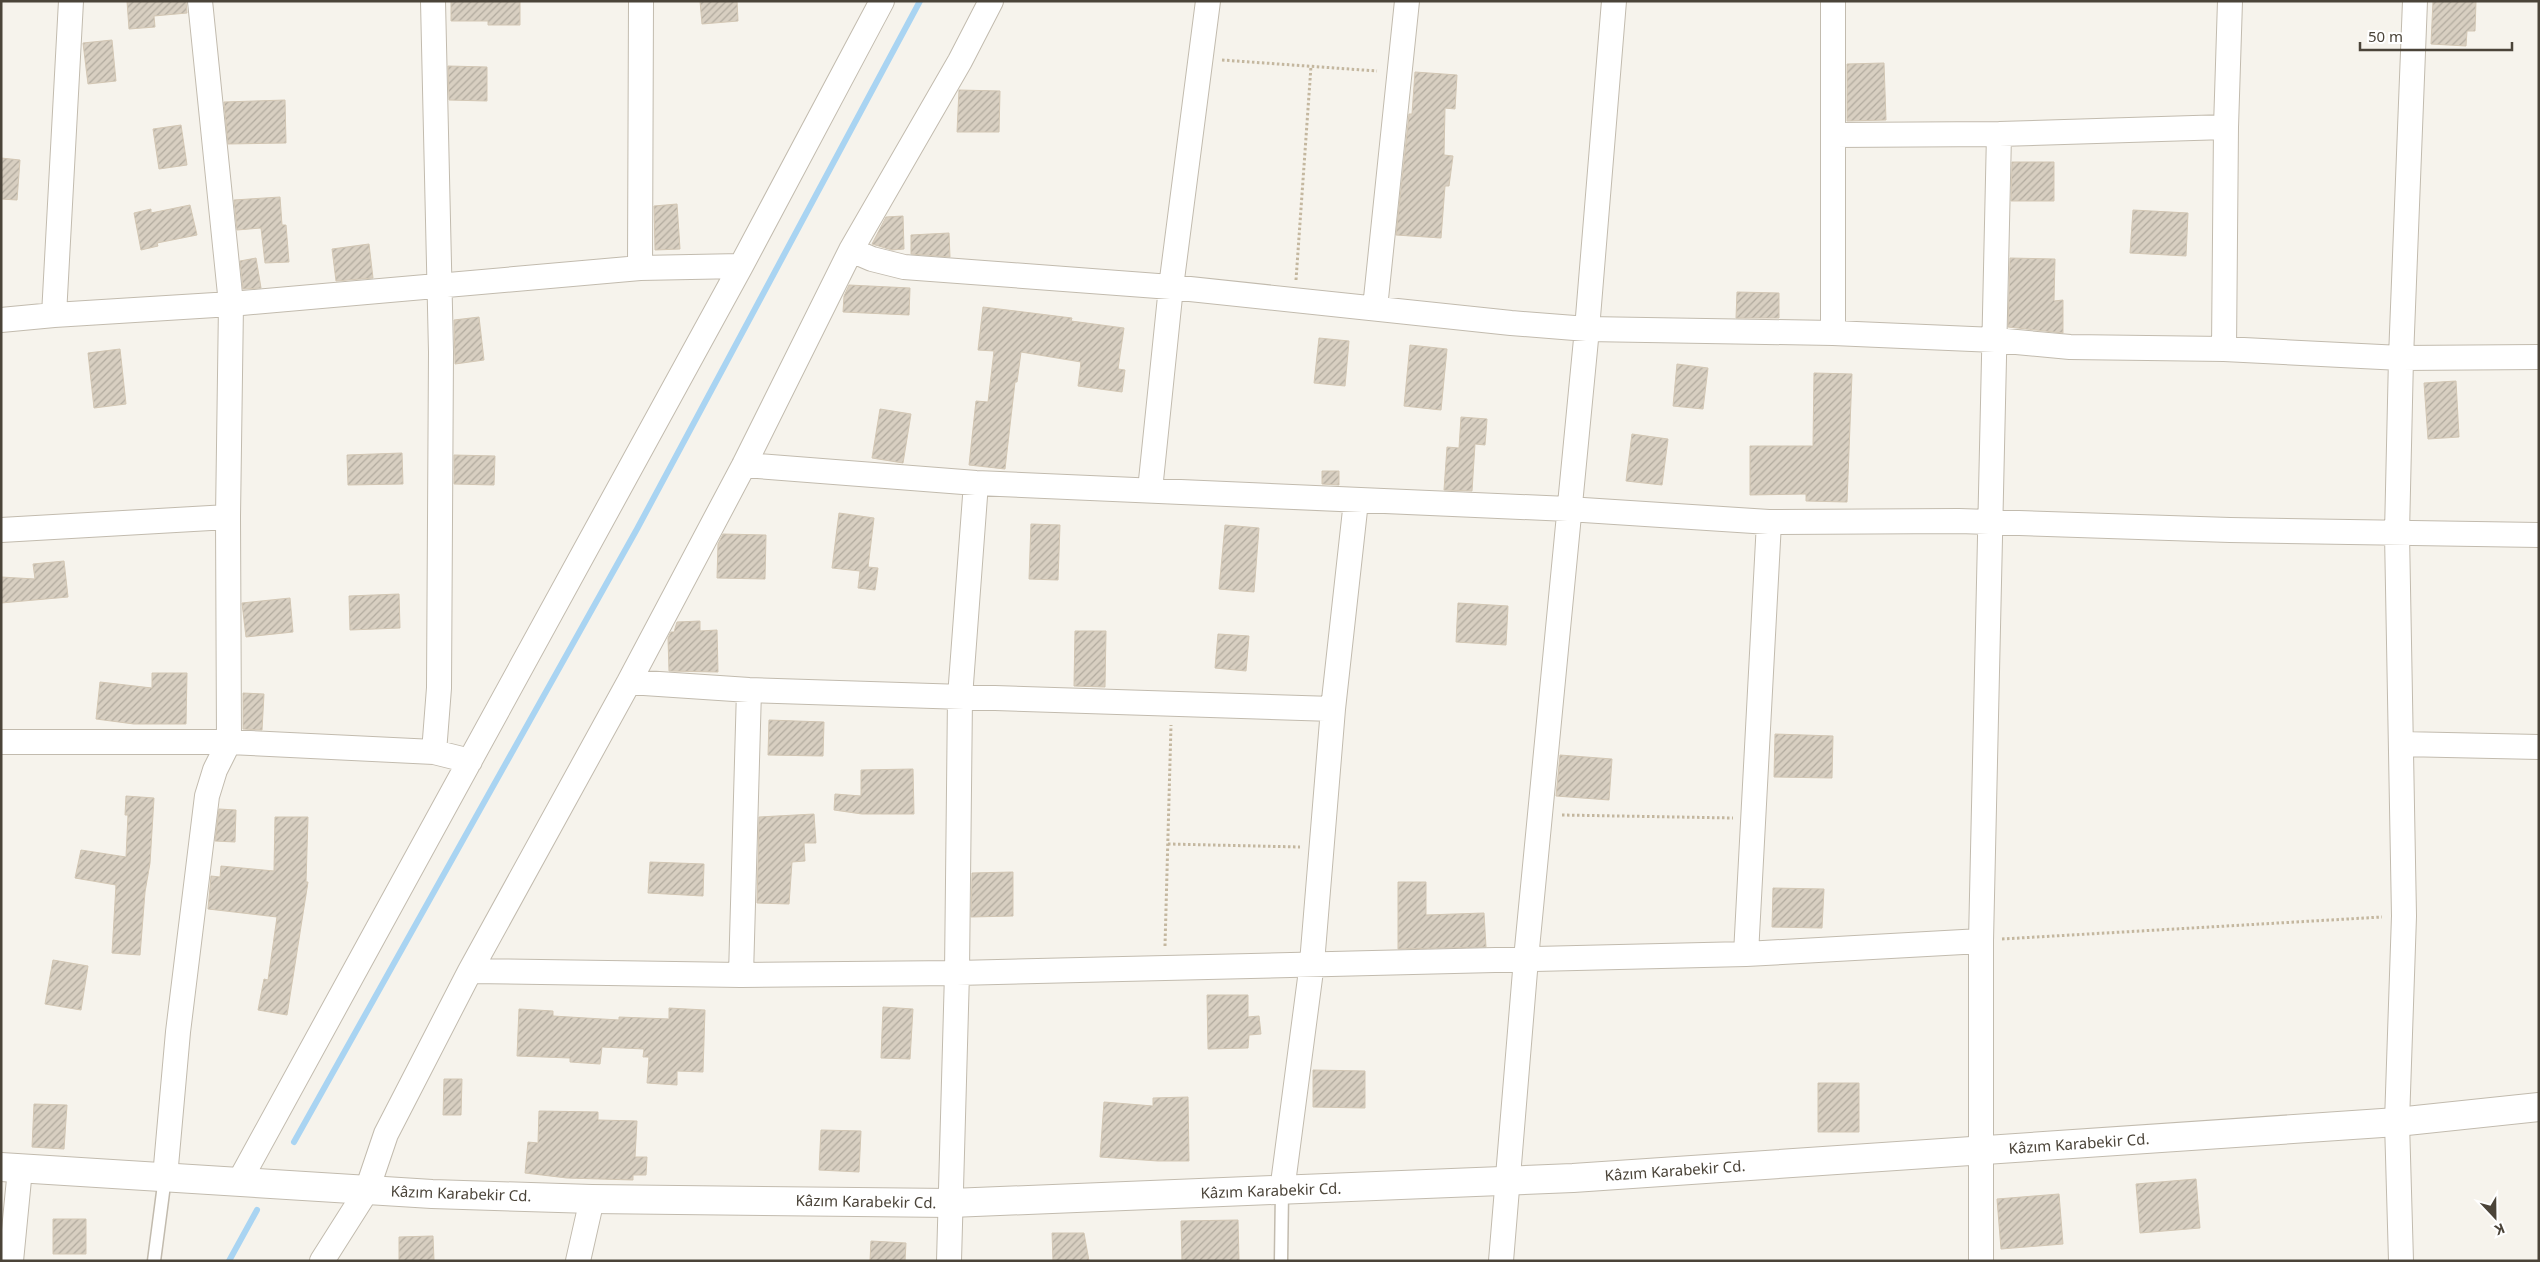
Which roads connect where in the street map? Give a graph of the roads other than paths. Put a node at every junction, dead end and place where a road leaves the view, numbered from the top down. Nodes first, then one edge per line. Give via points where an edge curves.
1 (71, 1) edge
2 (200, 1) edge
3 (433, 1) edge
4 (641, 1) edge
5 (882, 1) edge
6 (991, 1) edge
7 (1208, 1) edge
8 (1407, 1) edge
9 (1614, 1) edge
10 (1833, 1) edge
11 (2230, 1) edge
12 (2415, 1) edge
13 (2226, 127) junction
14 (1999, 134) junction
15 (1834, 135) junction
16 (851, 250) junction
17 (741, 266) junction
18 (640, 268) junction
19 (439, 284) junction
20 (1171, 287) junction
21 (231, 304) junction
22 (1375, 308) junction
23 (54, 315) junction
24 (1, 320) edge
25 (1587, 328) junction
26 (1833, 333) junction
27 (1994, 340) junction
28 (2224, 350) junction
29 (2539, 357) edge
30 (2401, 358) junction
31 (744, 465) junction
32 (976, 483) junction
33 (1150, 490) junction
34 (1356, 501) junction
35 (1568, 509) junction
36 (228, 517) junction
37 (1769, 522) junction
38 (1989, 523) junction
39 (1, 530) edge
40 (2397, 533) junction
41 (2539, 535) edge
42 (629, 682) junction
43 (749, 690) junction
44 (960, 697) junction
45 (1333, 708) junction
46 (1, 742) edge
47 (230, 742) junction
48 (2401, 744) junction
49 (2539, 747) edge
50 (434, 752) junction
51 (470, 760) junction
52 (1981, 940) junction
53 (1746, 954) junction
54 (1526, 959) junction
55 (1312, 963) junction
56 (470, 971) junction
57 (958, 972) junction
58 (741, 975) junction
59 (2539, 1107) edge
60 (2397, 1122) junction
61 (1982, 1151) junction
62 (11, 1168) edge
63 (165, 1177) junction
64 (240, 1180) junction
65 (1506, 1182) junction
66 (367, 1190) junction
67 (1282, 1191) junction
68 (592, 1199) junction
69 (951, 1203) junction
70 (11, 1261) edge
71 (154, 1261) edge
72 (322, 1261) edge
73 (578, 1261) edge
74 (949, 1261) edge
75 (1281, 1261) edge
76 (1501, 1261) edge
77 (1981, 1261) edge
78 (2401, 1261) edge

1 - 23 street
2 - 21 street
3 - 19 street
4 - 18 street
5 - 17 street
6 - 16 street
7 - 20 street
8 - 22 street
9 - 25 street
10 - 15 street
11 - 13 street
12 - 30 street
13 - 14 street
13 - 28 street
14 - 15 street
14 - 27 street
15 - 26 street
16 - 20 street via 904,267
16 - 31 street
17 - 18 street
17 - 51 street
18 - 19 street
19 - 21 street
19 - 50 street via 439,688
20 - 22 street
20 - 33 street
21 - 23 street
21 - 36 street
22 - 25 street
23 - 24 street
25 - 26 street
25 - 35 street
26 - 27 street
27 - 28 street via 2070,347
27 - 38 street
28 - 30 street
29 - 30 street
30 - 40 street
31 - 32 street
31 - 42 street
32 - 33 street
32 - 44 street
33 - 34 street
34 - 35 street
34 - 45 street
35 - 37 street
35 - 54 street via 1542,815
36 - 39 street
36 - 47 street
37 - 38 street
37 - 53 street
38 - 40 street
38 - 52 street
40 - 41 street
40 - 48 street
42 - 43 street
42 - 56 street
43 - 44 street
43 - 58 street
44 - 45 street
44 - 57 street
45 - 55 street
46 - 47 street
47 - 50 street
47 - 63 street via 215,770 207,796 178,1032
48 - 49 street
48 - 60 street via 2404,916
50 - 51 street
51 - 64 street
52 - 53 street
52 - 61 street
53 - 54 street
54 - 55 street
54 - 65 street
55 - 57 street
55 - 67 street
56 - 58 street
56 - 66 street via 386,1134
57 - 58 street
57 - 69 street
59 - 60 street, Kâzım Karabekir Cd.
60 - 61 street, Kâzım Karabekir Cd.
60 - 78 street
61 - 65 street, Kâzım Karabekir Cd.
61 - 77 street
62 - 63 street, Kâzım Karabekir Cd.
62 - 70 street
63 - 64 street, Kâzım Karabekir Cd.
63 - 71 lane
64 - 66 street, Kâzım Karabekir Cd.
65 - 67 street, Kâzım Karabekir Cd.
65 - 76 street
66 - 68 street, Kâzım Karabekir Cd.
66 - 72 street
67 - 69 street, Kâzım Karabekir Cd.
67 - 75 lane
68 - 69 street, Kâzım Karabekir Cd.
68 - 73 street
69 - 74 street

